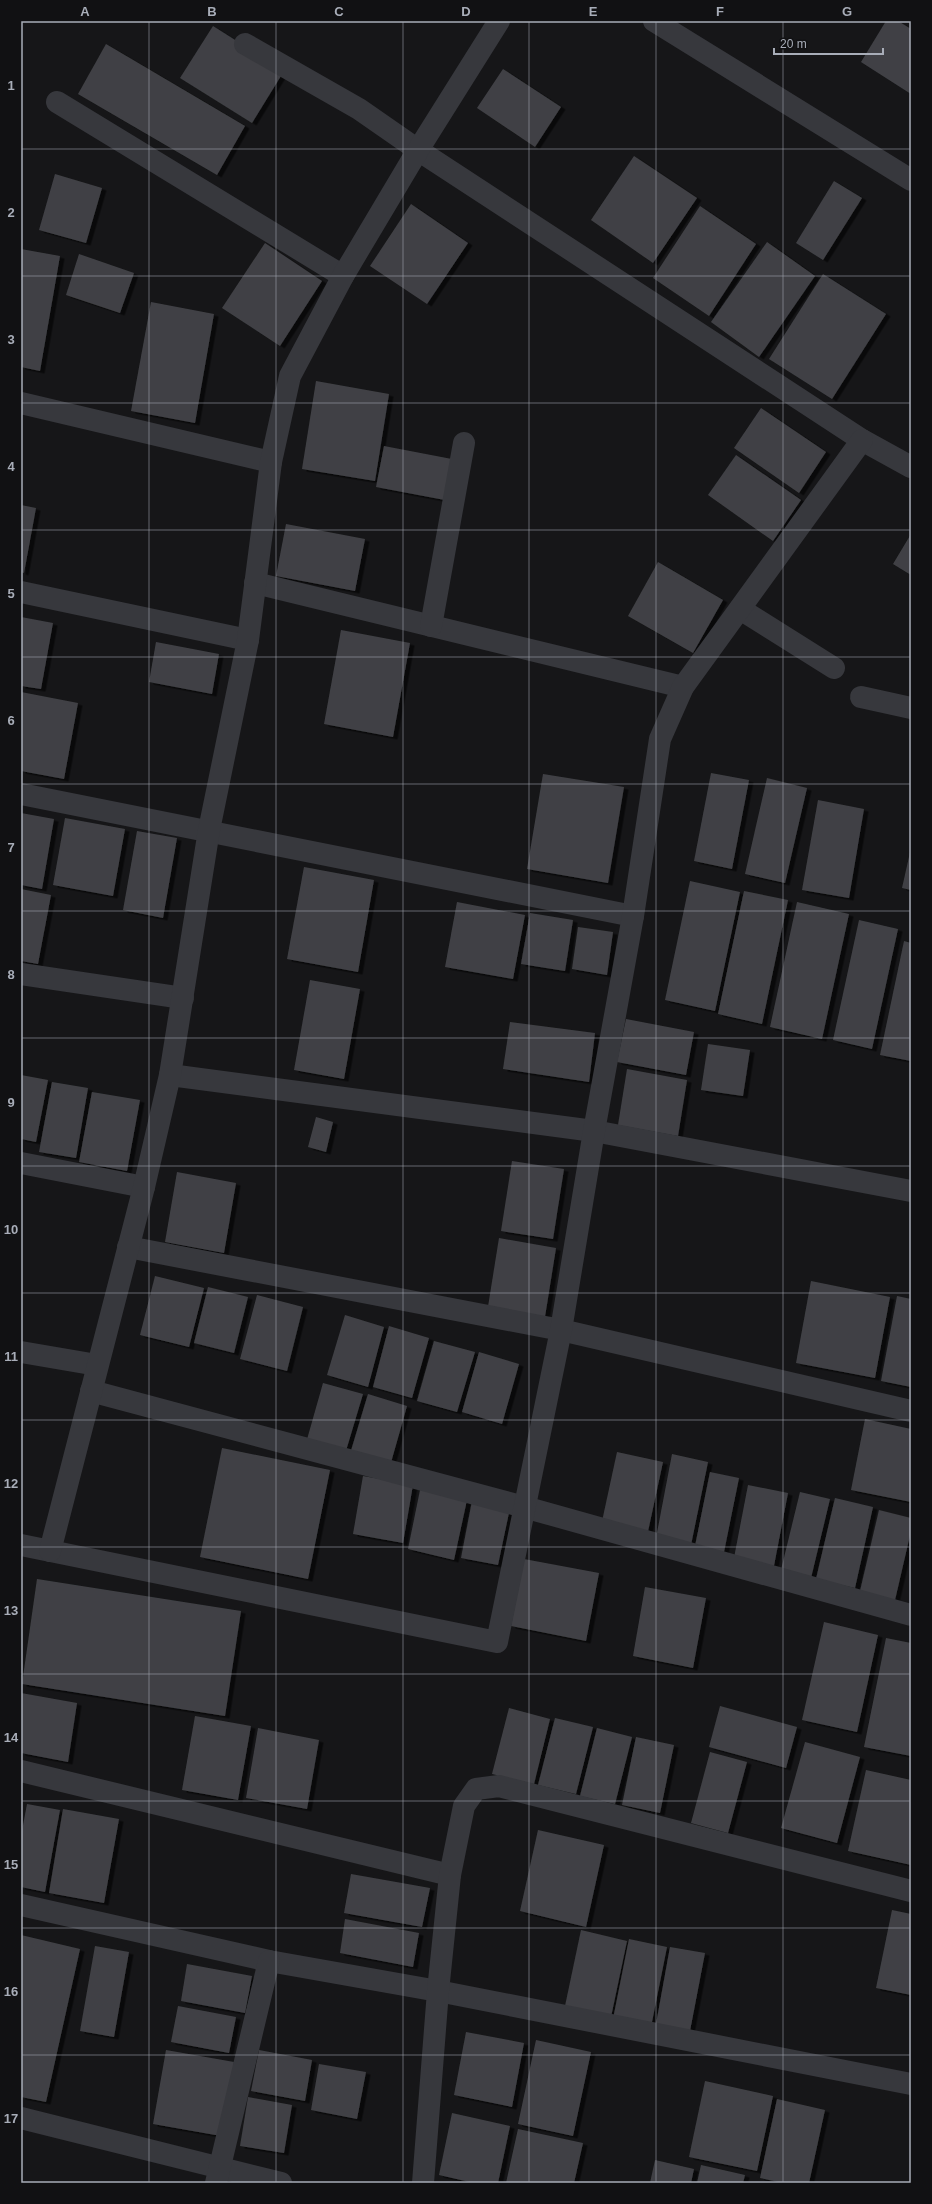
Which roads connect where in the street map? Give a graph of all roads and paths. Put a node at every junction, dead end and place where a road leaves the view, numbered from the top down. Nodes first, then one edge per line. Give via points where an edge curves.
1 (499, 21) edge
2 (654, 21) edge
3 (245, 44) dead end
4 (57, 102) dead end
5 (418, 150) junction
6 (911, 180) edge
7 (343, 276) junction
8 (21, 402) edge
9 (862, 440) junction
10 (464, 442) dead end
11 (271, 462) junction
12 (911, 466) edge
13 (255, 583) junction
14 (21, 592) edge
15 (740, 609) junction
16 (431, 626) junction
17 (248, 640) junction
18 (834, 668) dead end
19 (683, 688) junction
20 (861, 697) dead end
21 (911, 708) edge
22 (21, 794) edge
23 (209, 830) junction
24 (634, 916) junction
25 (21, 974) edge
26 (183, 998) junction
27 (170, 1075) junction
28 (594, 1131) junction
29 (21, 1163) edge
30 (144, 1187) junction
31 (911, 1191) edge
32 (128, 1247) junction
33 (561, 1330) junction
34 (21, 1352) edge
35 (97, 1365) junction
36 (92, 1391) junction
37 (911, 1411) edge
38 (524, 1507) junction
39 (21, 1545) edge
40 (50, 1550) junction
41 (911, 1615) edge
42 (21, 1771) edge
43 (450, 1874) junction
44 (911, 1891) edge
45 (21, 1905) edge
46 (269, 1961) junction
47 (438, 1991) junction
48 (911, 2084) edge
49 (21, 2118) edge
50 (219, 2175) edge
51 (281, 2183) edge
52 (424, 2183) edge

1 - 5 street
2 - 6 street
3 - 5 street via 359,109
4 - 7 street
5 - 7 street
5 - 9 street
7 - 11 street via 290,376
8 - 11 street
9 - 12 street
9 - 15 street
10 - 16 street
11 - 13 street
13 - 16 street
13 - 17 street
14 - 17 street
15 - 18 street
15 - 19 street
16 - 19 street
17 - 23 street
19 - 24 street via 660,739
20 - 21 street
22 - 23 street
23 - 24 street
23 - 26 street
24 - 28 street
25 - 26 street
26 - 27 street
27 - 28 street
27 - 30 street
28 - 31 street
28 - 33 street
29 - 30 street
30 - 32 street
32 - 33 street
32 - 35 street
33 - 37 street
33 - 38 street
34 - 35 street
35 - 36 street
36 - 38 street
36 - 40 street
38 - 40 street via 497,1642
38 - 41 street
39 - 40 street
42 - 43 street
43 - 44 street via 464,1806 476,1790 499,1786
43 - 47 street
45 - 46 street
46 - 47 street
46 - 50 street
47 - 48 street
47 - 52 street
49 - 50 street
50 - 51 street

